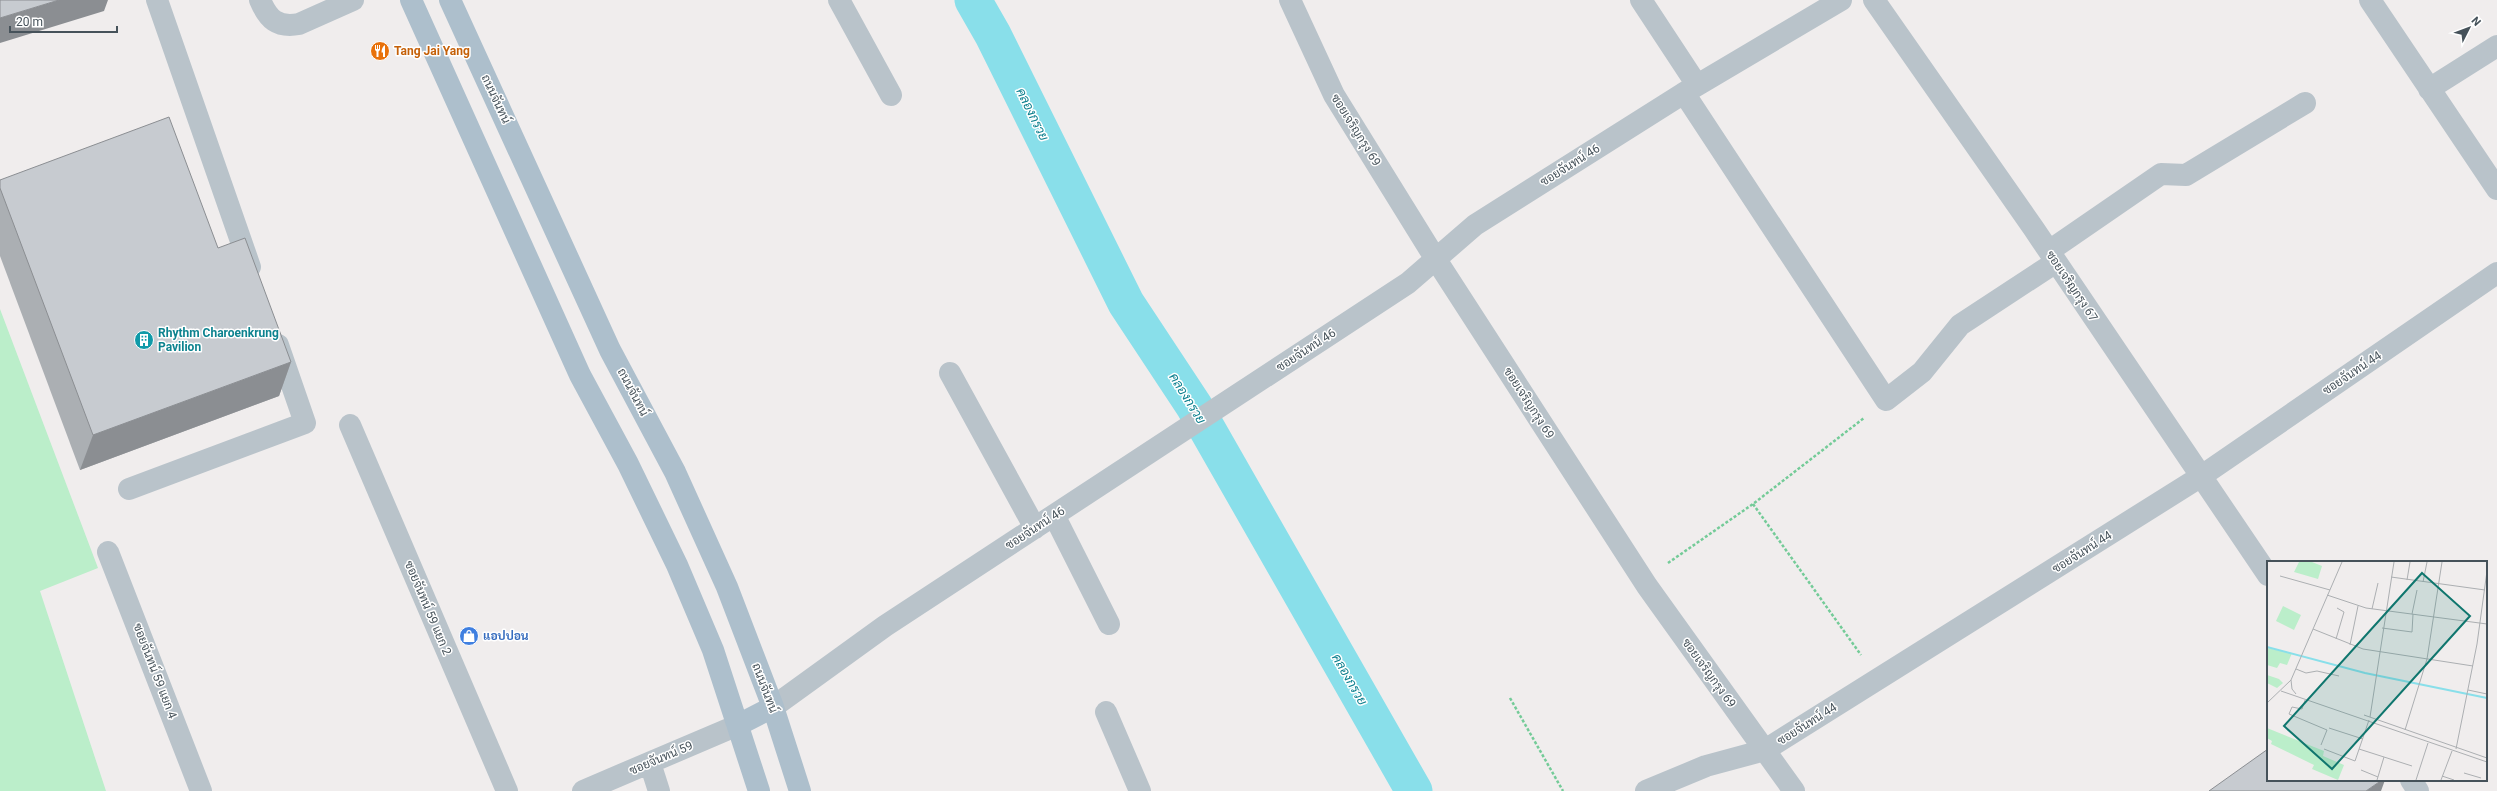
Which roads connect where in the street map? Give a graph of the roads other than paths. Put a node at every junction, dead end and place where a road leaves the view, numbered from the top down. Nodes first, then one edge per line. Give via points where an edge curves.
1 (157, 0) edge
2 (260, 0) edge
3 (353, 0) edge
4 (411, 0) edge
5 (450, 0) edge
6 (839, 0) edge
7 (1290, 0) edge
8 (1641, 0) edge
9 (1841, 0) edge
10 (1874, 0) edge
11 (2370, 0) edge
12 (2497, 46) edge
13 (1691, 89) junction
14 (2429, 89) junction
15 (891, 95) dead end
16 (2305, 103) dead end
17 (2497, 189) edge
18 (2052, 257) junction
19 (1435, 258) junction
20 (2497, 273) edge
21 (258, 290) edge
22 (272, 327) edge
23 (950, 373) dead end
24 (350, 425) dead end
25 (2200, 477) junction
26 (129, 489) dead end
27 (1054, 516) junction
28 (1035, 528) junction
29 (108, 552) dead end
30 (2267, 574) edge
31 (1109, 624) dead end
32 (773, 707) junction
33 (1106, 712) dead end
34 (738, 725) junction
35 (1765, 750) junction
36 (650, 763) junction
37 (2412, 781) edge
38 (201, 791) edge
39 (506, 791) edge
40 (583, 791) edge
41 (659, 791) edge
42 (760, 791) edge
43 (800, 791) edge
44 (1140, 791) edge
45 (1646, 791) edge
46 (1794, 791) edge
47 (2418, 791) edge

1 - 21 street
2 - 3 street via 266,14 273,20 289,26
4 - 34 main road via 580,375 628,464 677,564 713,650
5 - 32 main road, ถนนจันทน์ via 610,350 675,472 727,587
6 - 15 street
7 - 19 street, ซอยเจริญกรุง 69 via 1334,95
8 - 13 street
9 - 13 street, ซอยจันทน์ 46
10 - 18 street, ซอยเจริญกรุง 67
11 - 14 street
12 - 14 street
13 - 18 street via 1886,400 1922,372 1960,325
13 - 19 street, ซอยจันทน์ 46 via 1475,225
14 - 17 street
16 - 18 street via 2186,175 2161,174
18 - 25 street, ซอยเจริญกรุง 67
19 - 27 street, ซอยจันทน์ 46 via 1408,283
19 - 35 street, ซอยเจริญกรุง 69 via 1647,586
20 - 25 street, ซอยจันทน์ 44
22 - 26 street via 305,423
23 - 28 street
24 - 39 street, ซอยจันทน์ 59 แยก 2
25 - 30 street, ซอยเจริญกรุง 67
25 - 35 street, ซอยจันทน์ 44
27 - 28 street, ซอยจันทน์ 46
27 - 31 street
28 - 32 street, ซอยจันทน์ 46 via 885,626
29 - 38 street, ซอยจันทน์ 59 แยก 4
32 - 34 main road
32 - 43 main road, ถนนจันทน์
33 - 44 street
34 - 36 street, ซอยจันทน์ 59
34 - 42 main road
35 - 45 street, ซอยจันทน์ 44 via 1706,766
35 - 46 street, ซอยเจริญกรุง 69
36 - 40 street, ซอยจันทน์ 59
36 - 41 street
37 - 47 street

